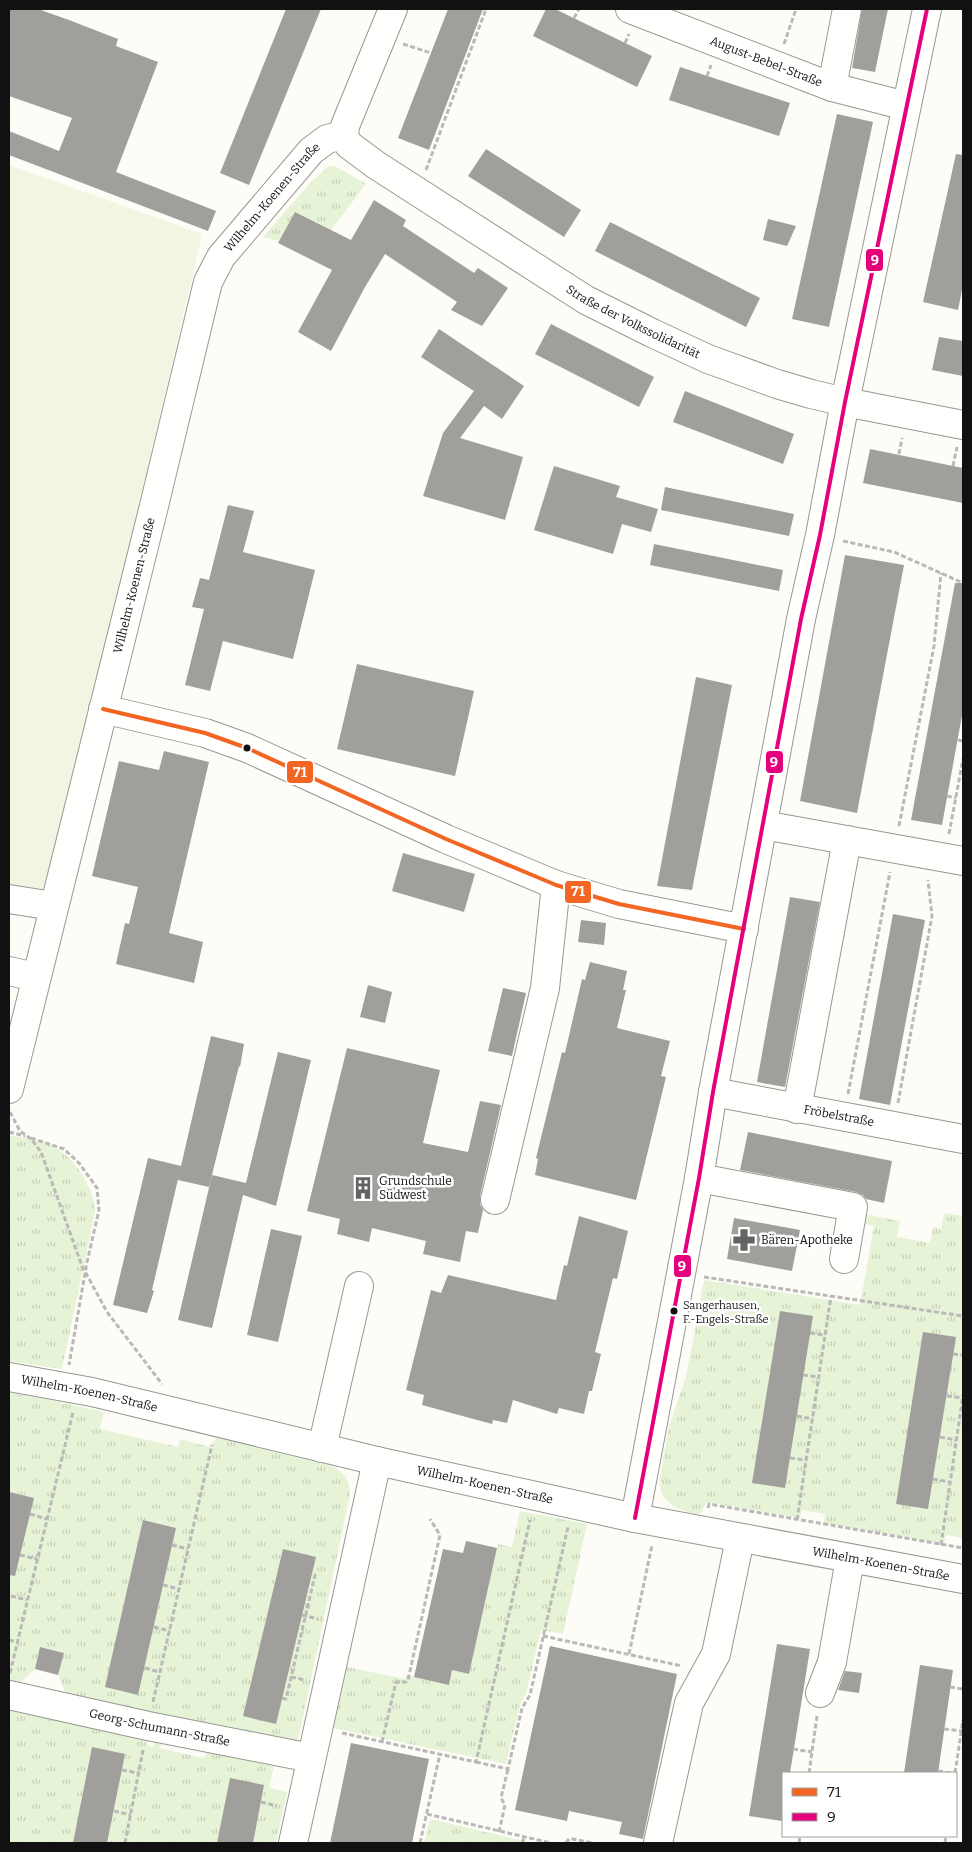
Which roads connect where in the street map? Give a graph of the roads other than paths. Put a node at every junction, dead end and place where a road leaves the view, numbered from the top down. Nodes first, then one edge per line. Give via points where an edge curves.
1 (393, 9) edge
2 (630, 9) edge
3 (847, 9) edge
4 (927, 9) edge
5 (832, 87) junction
6 (906, 106) junction
7 (344, 135) junction
8 (845, 402) junction
9 (961, 432) edge
10 (103, 709) junction
11 (763, 826) junction
12 (847, 840) junction
13 (945, 858) edge
14 (556, 885) junction
15 (9, 899) edge
16 (53, 906) junction
17 (744, 928) junction
18 (9, 972) edge
19 (35, 977) junction
20 (9, 1089) edge
21 (713, 1092) junction
22 (797, 1109) junction
23 (963, 1139) edge
24 (699, 1178) junction
25 (495, 1200) dead end
26 (844, 1259) dead end
27 (359, 1286) dead end
28 (9, 1377) edge
29 (322, 1448) junction
30 (378, 1461) junction
31 (646, 1520) junction
32 (740, 1539) junction
33 (850, 1559) junction
34 (963, 1579) edge
35 (820, 1693) road end
36 (9, 1695) edge
37 (311, 1758) junction
38 (293, 1843) edge
39 (658, 1843) edge

1 - 7 street via 347,120
2 - 5 street, August-Bebel-Straße
3 - 5 street
4 - 6 street
5 - 6 street, August-Bebel-Straße
6 - 8 street
7 - 8 street, Straße der Volkssolidarität via 349,145 376,164 586,300 708,358 777,384
7 - 10 street, Wilhelm-Koenen-Straße via 327,139 311,151 221,257 210,276
8 - 9 street, Straße der Volkssolidarität
8 - 11 street
10 - 14 street via 205,733 247,748 446,839
10 - 16 street, Wilhelm-Koenen-Straße
11 - 12 street
11 - 17 street
12 - 13 street
12 - 22 street
14 - 17 street via 619,904
14 - 25 street via 545,988
15 - 16 street
16 - 19 street, Wilhelm-Koenen-Straße
17 - 21 street
18 - 19 street
19 - 20 street, Wilhelm-Koenen-Straße
21 - 22 street, Fröbelstraße
21 - 24 street
22 - 23 street, Fröbelstraße
24 - 26 street via 853,1207
24 - 31 street via 681,1274
27 - 29 street
28 - 29 street, Wilhelm-Koenen-Straße via 73,1381
29 - 30 street, Wilhelm-Koenen-Straße
30 - 31 street, Wilhelm-Koenen-Straße
30 - 37 street
31 - 32 street, Wilhelm-Koenen-Straße
32 - 33 street, Wilhelm-Koenen-Straße
32 - 39 street via 717,1652 689,1703
33 - 34 street, Wilhelm-Koenen-Straße
33 - 35 street via 832,1662
36 - 37 street, Georg-Schumann-Straße
37 - 38 street

